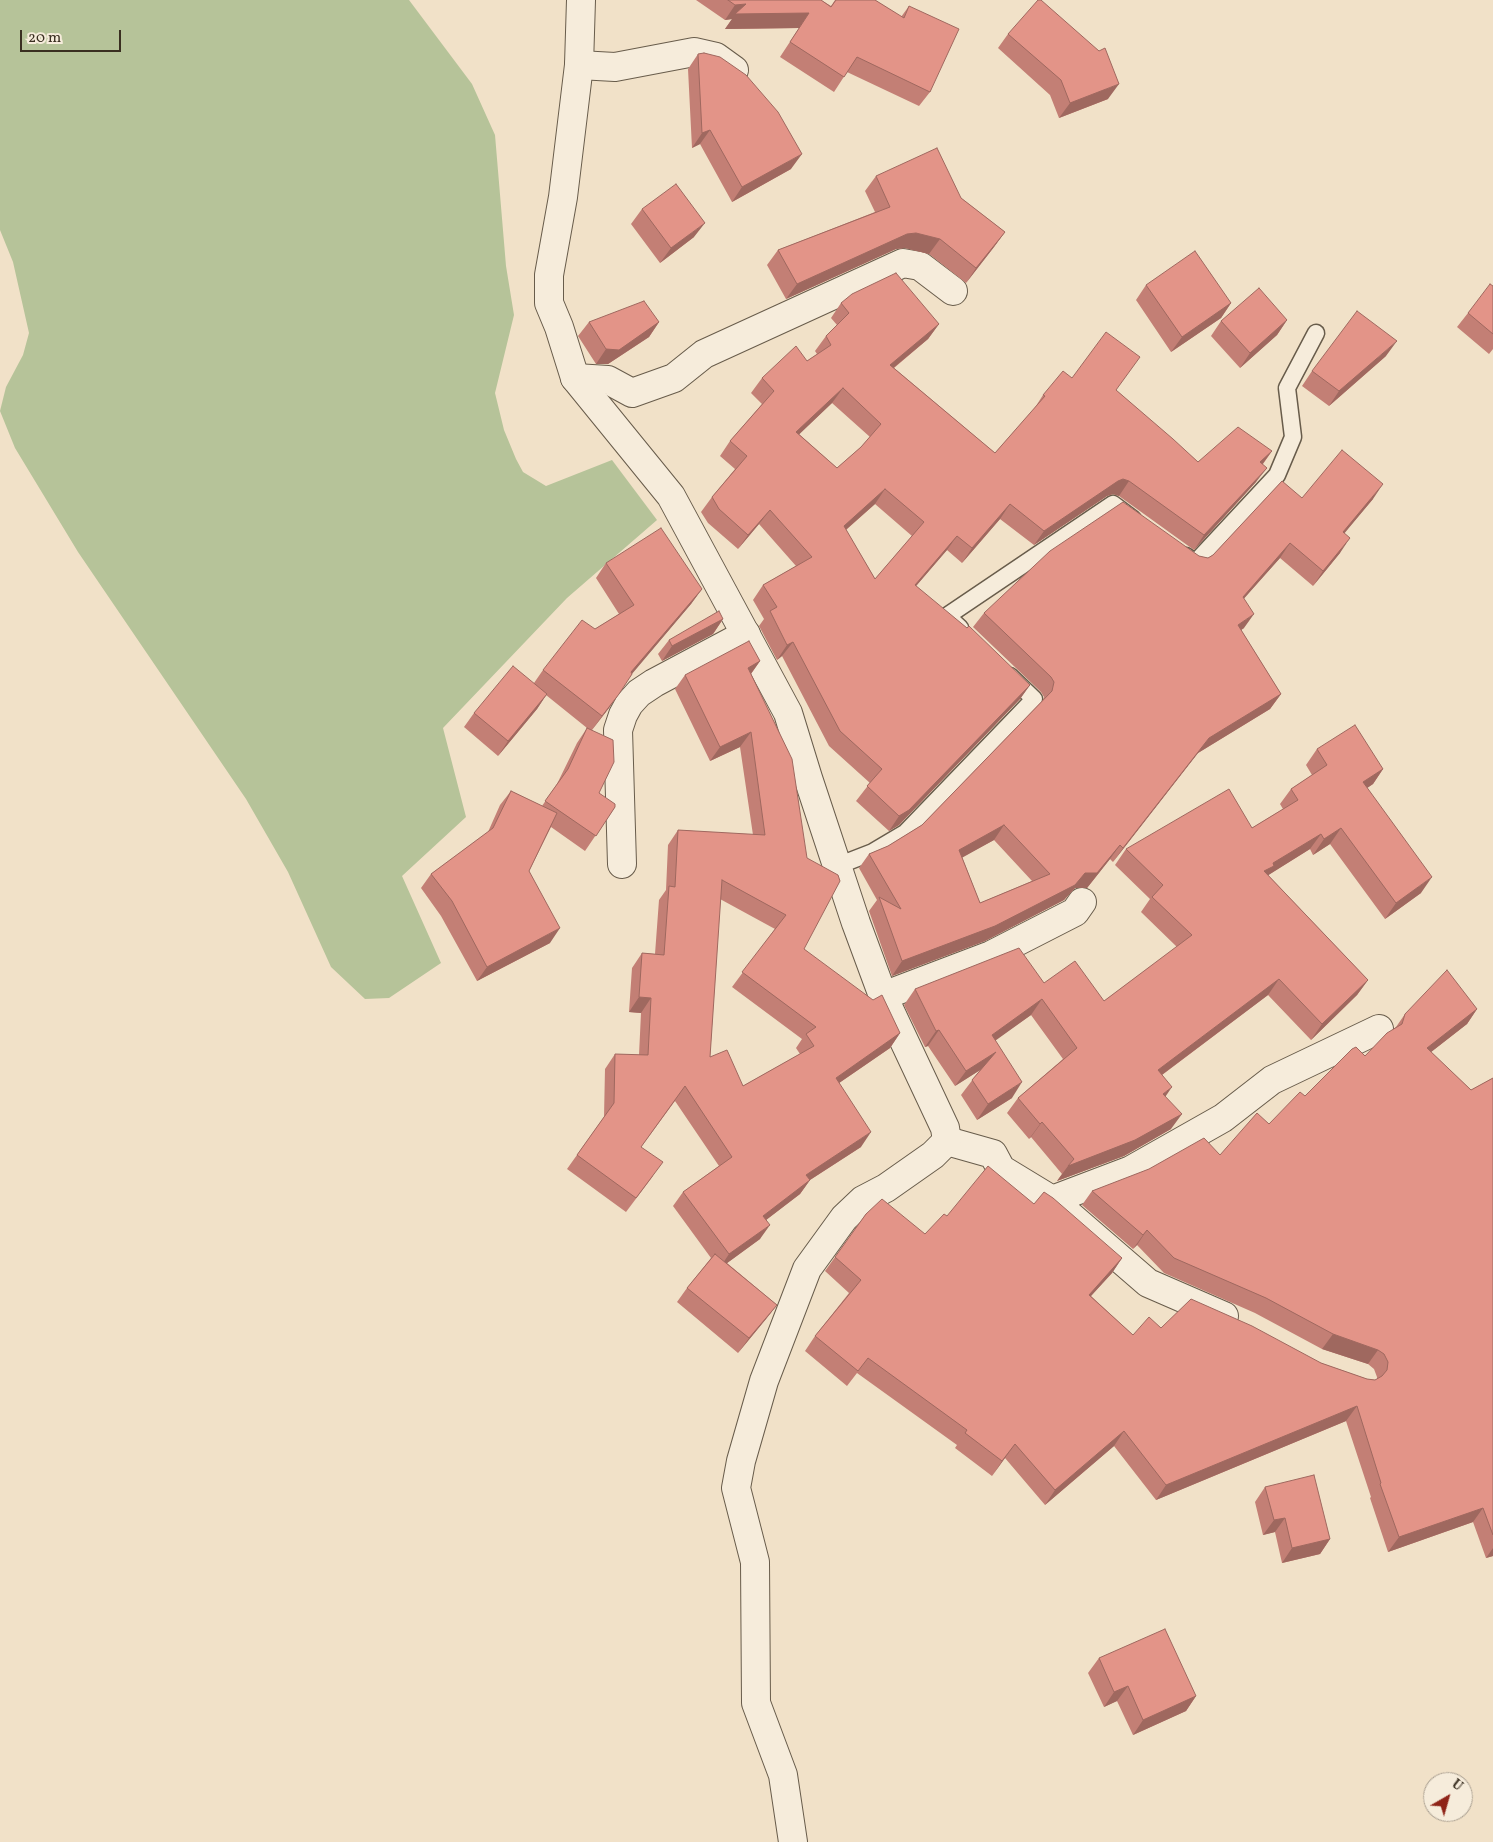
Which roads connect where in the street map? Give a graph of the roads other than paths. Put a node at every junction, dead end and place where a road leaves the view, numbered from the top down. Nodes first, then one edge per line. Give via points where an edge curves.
1 (581, 0) edge
2 (580, 65) junction
3 (743, 76) edge
4 (953, 291) dead end
5 (1316, 333) dead end
6 (575, 378) junction
7 (1143, 526) edge
8 (1173, 547) edge
9 (746, 634) junction
10 (974, 642) edge
11 (1001, 667) edge
12 (622, 864) dead end
13 (837, 866) junction
14 (1082, 902) dead end
15 (883, 996) junction
16 (1379, 1029) dead end
17 (947, 1140) junction
18 (1052, 1200) junction
19 (1249, 1327) edge
20 (793, 1842) edge

1 - 2 street
2 - 3 street via 614,67 694,52 716,56
2 - 6 street via 549,275 549,303
4 - 6 street via 920,266 903,263 704,354 674,378 632,393 608,380
5 - 8 lane via 1287,388 1293,437 1277,475 1195,563
6 - 9 street via 672,496
7 - 10 lane via 1113,504 947,616
9 - 12 street via 639,693 623,715 618,730
9 - 13 street via 788,713
11 - 13 lane via 1034,699 905,833 873,852
13 - 15 street
14 - 15 street via 1075,912 991,955
15 - 17 street via 945,1128
16 - 18 street via 1272,1080 1223,1118 1131,1170
17 - 18 street via 993,1154 1001,1169
17 - 20 street via 933,1156 863,1200 844,1218 807,1269 764,1381 741,1461 736,1488 755,1562 756,1703 783,1775
18 - 19 street via 1148,1283

